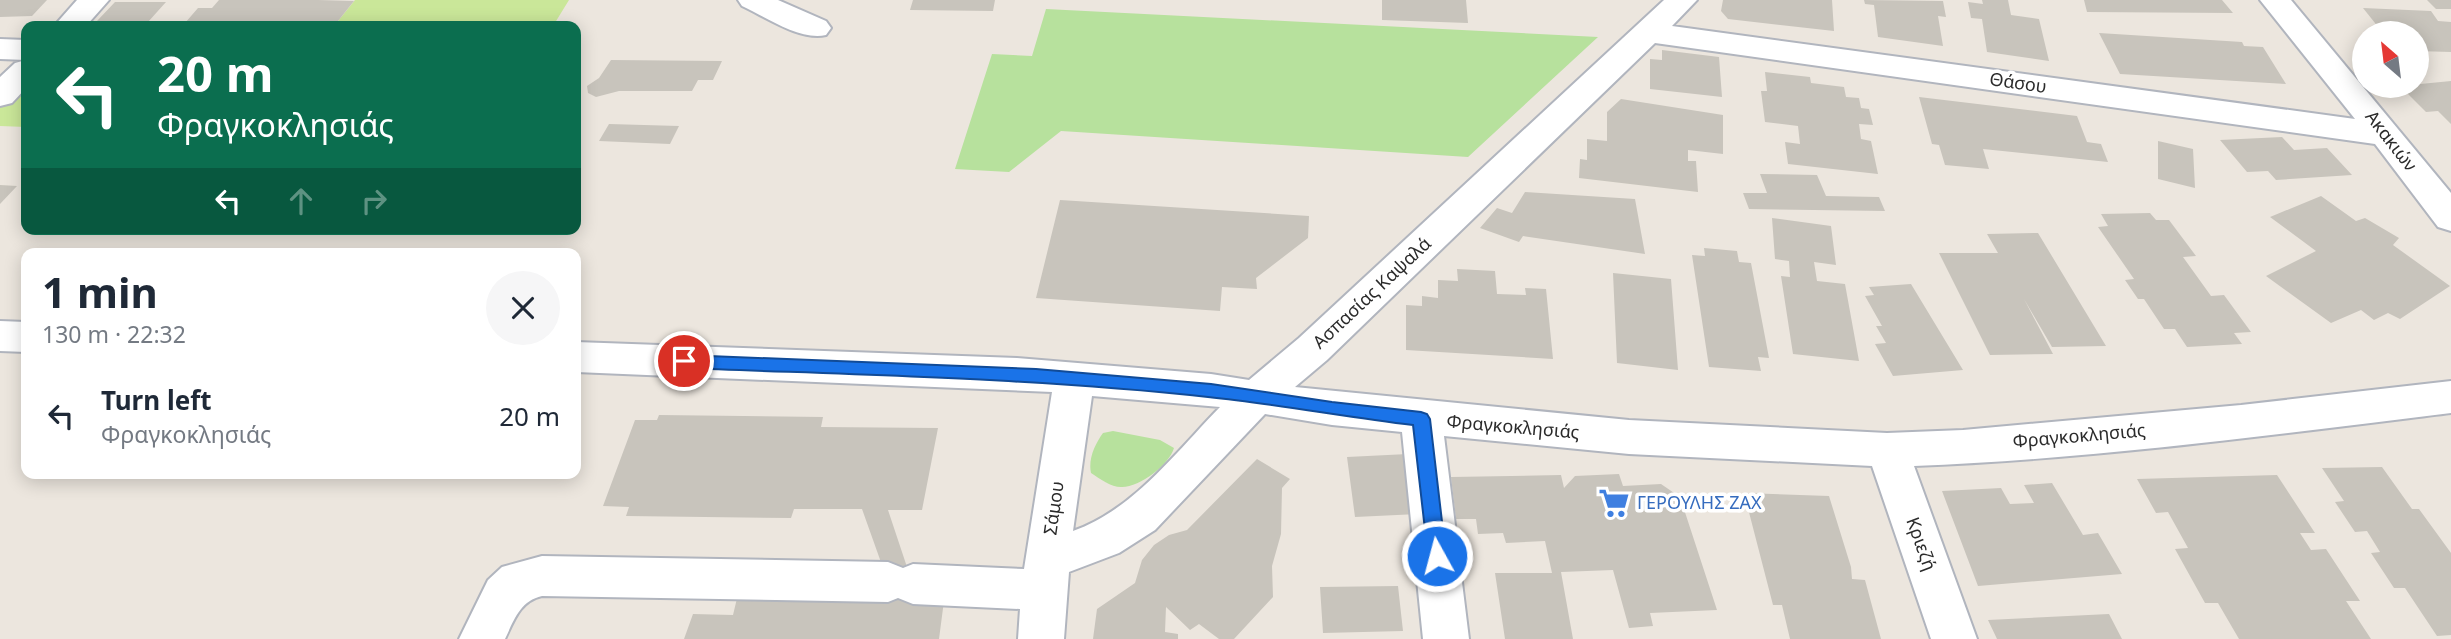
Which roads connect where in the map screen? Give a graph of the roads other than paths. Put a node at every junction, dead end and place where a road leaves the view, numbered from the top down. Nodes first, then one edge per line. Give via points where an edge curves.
1 (94, 0) edge
2 (753, 0) edge
3 (1682, 0) edge
4 (2275, 0) edge
5 (74, 21) edge
6 (815, 28) dead end
7 (1650, 33) junction
8 (0, 49) edge
9 (21, 50) edge
10 (21, 75) edge
11 (0, 95) edge
12 (2386, 134) junction
13 (2451, 218) edge
14 (0, 336) edge
15 (21, 337) edge
16 (581, 357) edge
17 (1074, 378) junction
18 (1256, 397) junction
19 (2451, 397) edge
20 (1421, 419) junction
21 (1887, 450) junction
22 (1045, 575) junction
23 (482, 639) edge
24 (1041, 639) edge
25 (1446, 639) edge
26 (1954, 639) edge

1 - 5 street
2 - 6 street
3 - 7 street, Ασπασίας Καψαλά
4 - 12 street, Ακακιών
7 - 12 street, Θάσου
7 - 18 street, Ασπασίας Καψαλά
8 - 9 street
10 - 11 street
12 - 13 street, Ακακιών
14 - 15 street
16 - 17 street, Φραγκοκλησιάς
17 - 18 street, Φραγκοκλησιάς
17 - 22 street, Σάμου
18 - 20 street, Φραγκοκλησιάς
18 - 22 street, Ασπασίας Καψαλά via 1140,517
19 - 21 street, Φραγκοκλησιάς via 2241,422
20 - 21 street, Φραγκοκλησιάς via 1629,437
20 - 25 street
21 - 26 street, Κριεζή
22 - 23 street via 901,583 542,576 518,581 504,594
22 - 24 street, Σάμου

